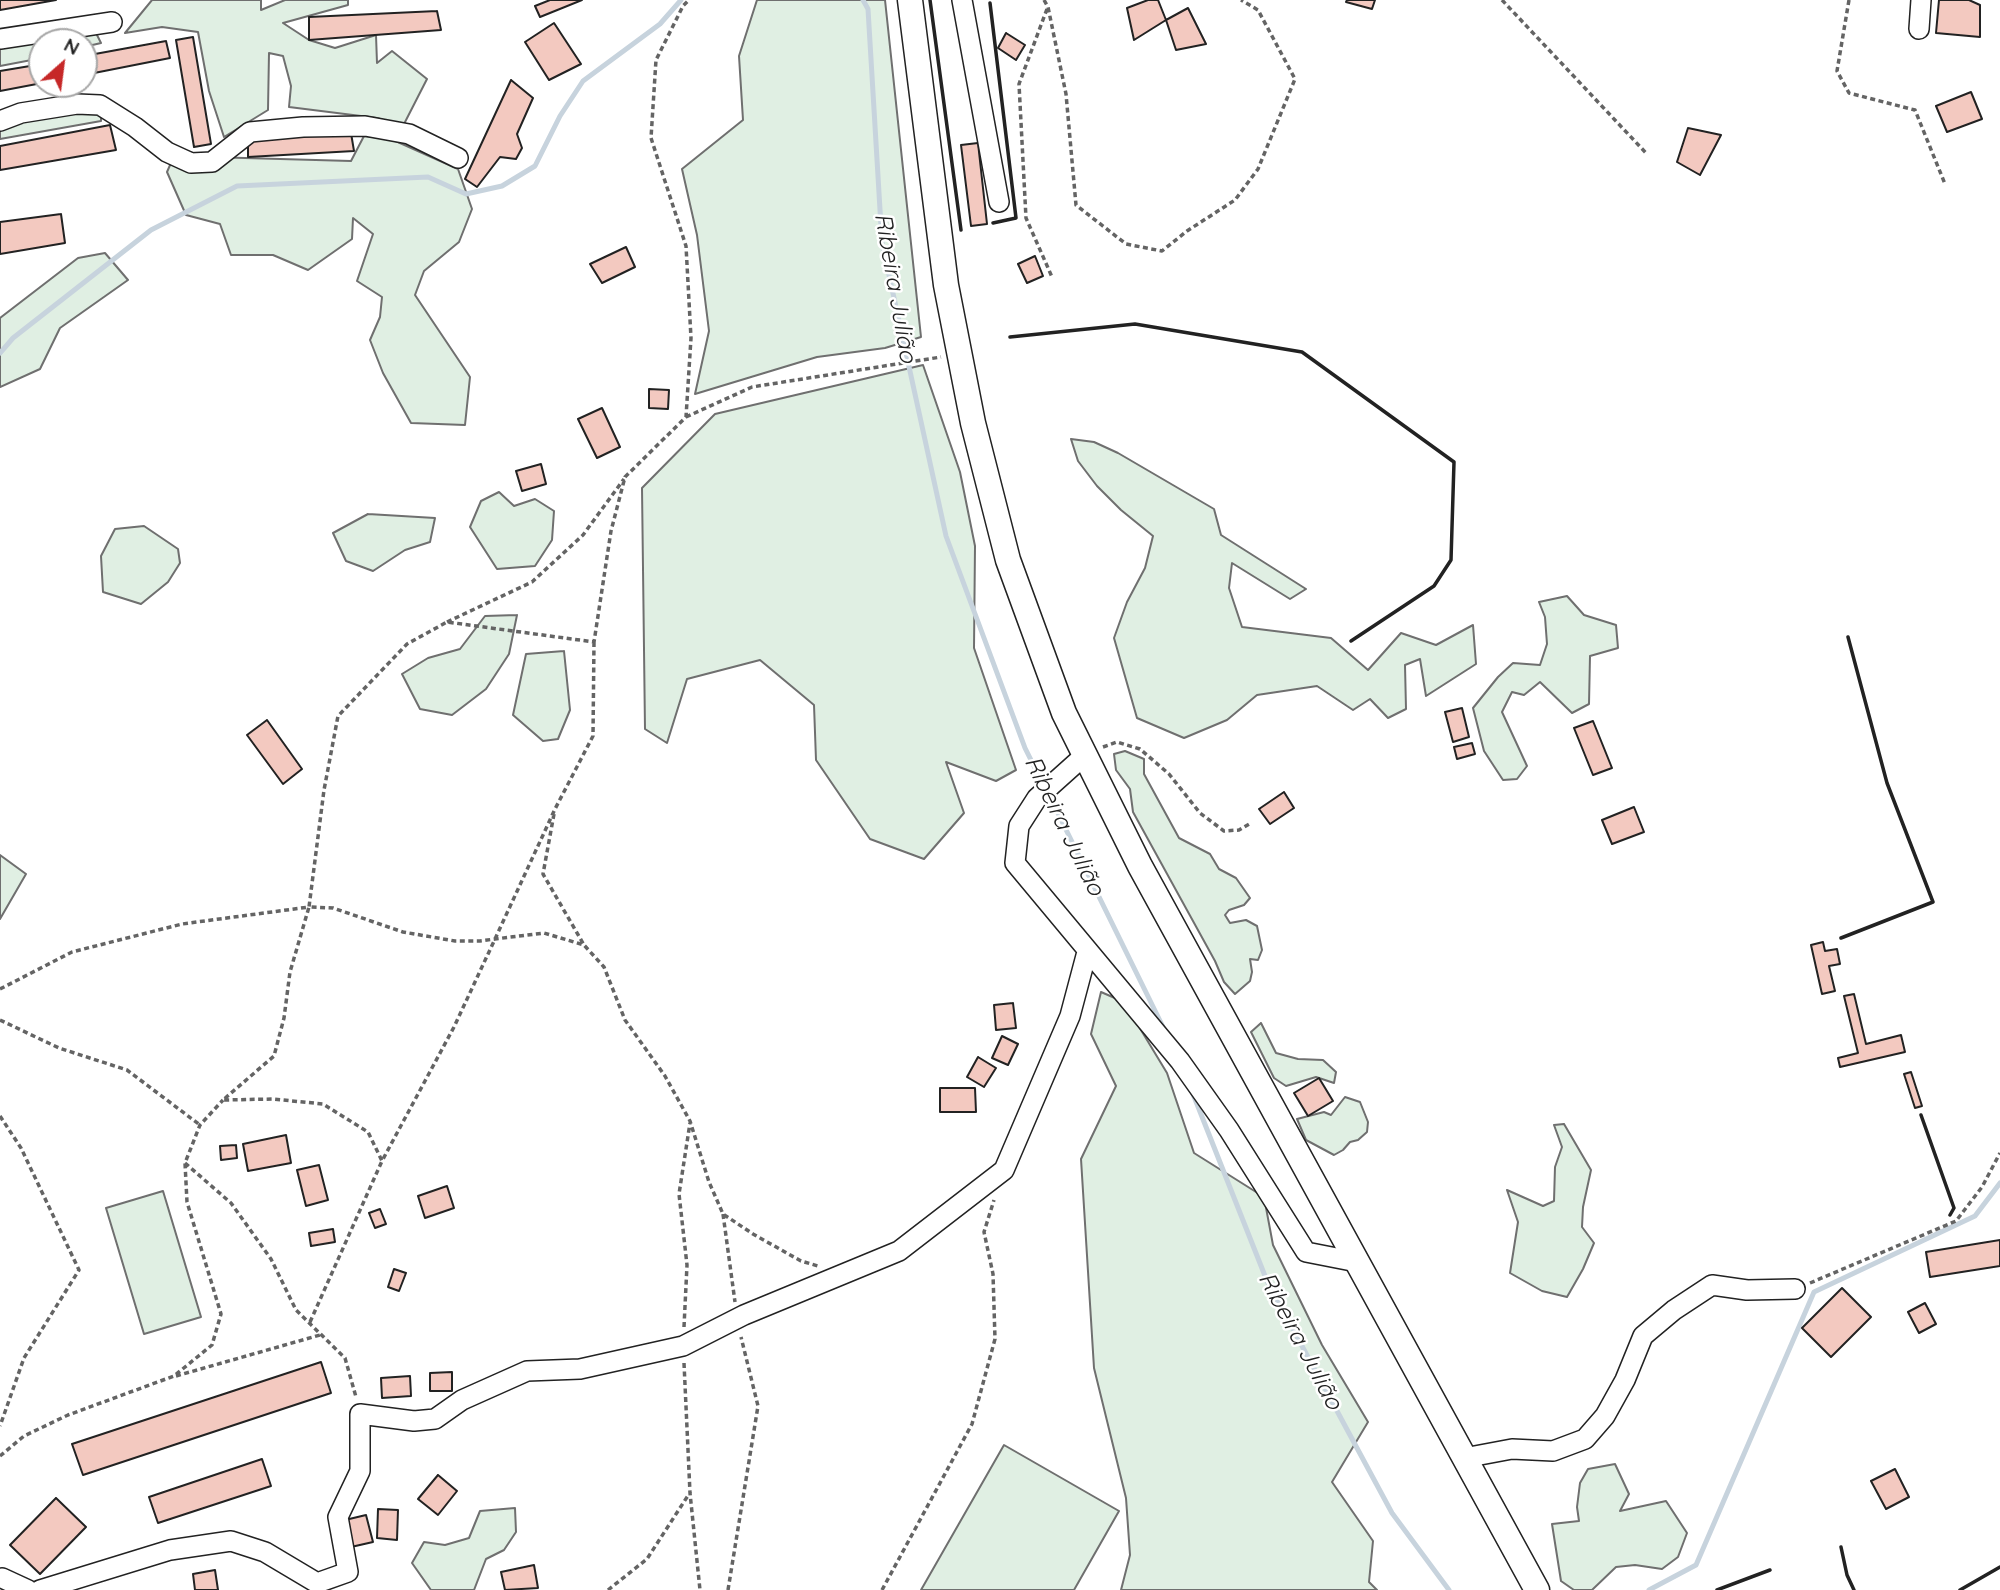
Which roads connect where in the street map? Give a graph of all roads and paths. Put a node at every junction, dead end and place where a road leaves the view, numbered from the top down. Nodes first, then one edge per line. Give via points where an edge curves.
1 (689, 0) edge
2 (910, 0) edge
3 (962, 0) edge
4 (1044, 0) edge
5 (1241, 0) edge
6 (1502, 0) edge
7 (1850, 0) edge
8 (1921, 0) edge
9 (1048, 7) junction
10 (112, 22) dead end
11 (1919, 29) dead end
12 (0, 39) edge
13 (0, 121) edge
14 (1646, 153) dead end
15 (458, 158) dead end
16 (1945, 184) dead end
17 (999, 202) dead end
18 (1052, 276) dead end
19 (960, 354) junction
20 (686, 416) junction
21 (625, 477) junction
22 (447, 622) junction
23 (594, 642) junction
24 (1085, 755) junction
25 (555, 809) junction
26 (1251, 823) dead end
27 (309, 907) junction
28 (495, 939) junction
29 (584, 945) junction
30 (1087, 952) junction
31 (0, 989) edge
32 (0, 1020) edge
33 (223, 1100) junction
34 (0, 1116) edge
35 (200, 1125) junction
36 (2000, 1153) edge
37 (382, 1161) junction
38 (185, 1163) junction
39 (1004, 1170) junction
40 (723, 1214) junction
41 (1357, 1262) junction
42 (847, 1274) junction
43 (1795, 1289) joint
44 (737, 1319) junction
45 (309, 1323) junction
46 (321, 1334) junction
47 (174, 1376) junction
48 (360, 1414) junction
49 (0, 1426) edge
50 (0, 1456) edge
51 (1465, 1458) junction
52 (690, 1493) dead end
53 (3, 1580) edge
54 (611, 1589) edge
55 (28, 1590) edge
56 (40, 1590) edge
57 (728, 1590) edge
58 (882, 1590) edge
59 (1537, 1590) edge

1 - 20 path via 656,60 651,138 686,246 691,338
2 - 19 main road via 946,285
3 - 17 street
4 - 9 path
5 - 9 path via 1258,10 1295,79 1258,169 1235,200 1162,251 1126,244 1076,205 1066,94
6 - 14 path
7 - 16 path via 1837,71 1849,93 1915,110
8 - 11 street
9 - 18 path via 1019,84 1026,218
10 - 12 street
13 - 15 street via 77,104 100,105 167,152 191,163 212,162 250,132 303,127 365,126 409,134
19 - 20 path via 752,387
19 - 24 main road via 1008,560 1064,713
20 - 21 path
21 - 22 path via 583,536 532,582
21 - 23 path via 611,531
22 - 23 path
22 - 27 path via 407,644 338,716
23 - 25 path via 593,736
24 - 26 path via 1117,742 1140,749 1169,774 1200,813 1224,831 1239,831
24 - 30 street via 1037,798 1019,826 1015,863
24 - 41 main road via 1140,866
25 - 28 path
25 - 29 path via 543,874
27 - 28 path via 333,908 403,932 454,941
27 - 31 path via 182,924 72,952
27 - 33 path via 290,972 274,1056
28 - 29 path via 544,933
28 - 37 path
29 - 40 path via 604,967 625,1020 690,1121
30 - 39 street via 1070,1016
30 - 41 street via 1180,1061 1306,1252
32 - 35 path via 59,1048 127,1070
33 - 35 path
33 - 37 path via 323,1104 368,1132
34 - 49 path via 21,1148 79,1270 24,1358
35 - 38 path
36 - 43 path via 1956,1221
37 - 45 path
38 - 45 path via 231,1203 271,1259 296,1310
38 - 47 path via 187,1202 221,1314 212,1345
39 - 42 street via 899,1251
39 - 58 path via 984,1232 993,1273 995,1339 972,1423
40 - 42 path via 802,1261
40 - 44 path
41 - 51 main road
42 - 44 street
43 - 51 street via 1712,1285 1643,1336 1605,1416 1585,1439 1553,1451 1512,1449
44 - 48 street via 683,1346 580,1369 527,1371 462,1400 435,1419
44 - 57 path via 758,1406
45 - 46 path
46 - 47 path
46 - 48 path via 345,1359
47 - 50 path via 68,1415 24,1436
48 - 56 street via 359,1471 338,1517 348,1573 317,1583 265,1552 231,1541 170,1550
51 - 59 main road
52 - 54 path via 647,1559
53 - 55 street

